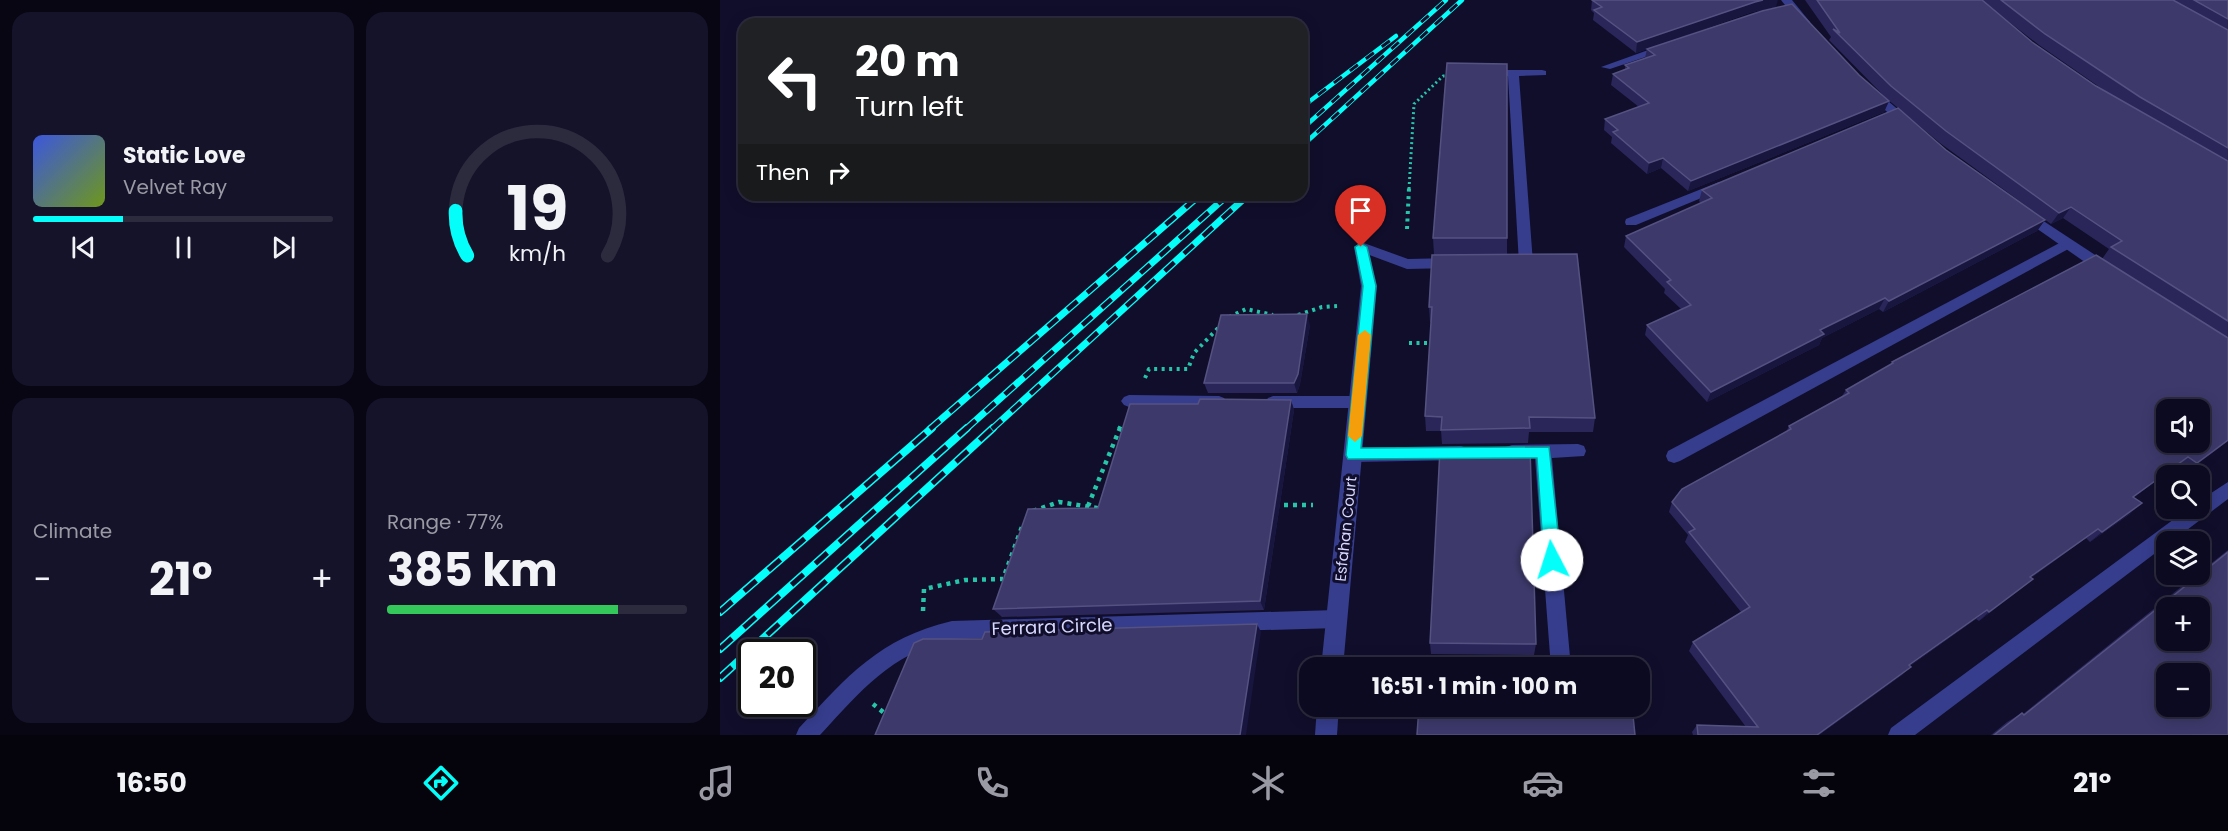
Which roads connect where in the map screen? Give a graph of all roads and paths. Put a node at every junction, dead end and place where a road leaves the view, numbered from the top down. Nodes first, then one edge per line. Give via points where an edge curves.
1 (1787, 7) edge
2 (1816, 35) edge
3 (1682, 41) edge
4 (1606, 67) dead end
5 (1461, 73) joint
6 (1513, 73) junction
7 (1542, 73) dead end
8 (1863, 83) edge
9 (1920, 134) edge
10 (1727, 183) edge
11 (2010, 203) edge
12 (1631, 222) dead end
13 (1407, 229) dead end
14 (2067, 244) junction
15 (1361, 247) joint
16 (1469, 263) edge
17 (1544, 263) edge
18 (2114, 275) edge
19 (1337, 306) dead end
20 (1281, 316) edge
21 (1293, 316) edge
22 (1409, 343) dead end
23 (1442, 343) edge
24 (1129, 401) junction
25 (1233, 402) edge
26 (1256, 402) edge
27 (1358, 402) junction
28 (1578, 451) dead end
29 (1497, 452) edge
30 (1544, 452) junction
31 (1474, 453) edge
32 (1353, 455) junction
33 (1674, 456) dead end
34 (2228, 489) edge
35 (1272, 505) edge
36 (1313, 505) dead end
37 (1088, 506) junction
38 (1111, 509) edge
39 (1337, 619) junction
40 (903, 644) junction
41 (1333, 657) edge
42 (1561, 657) edge
43 (868, 700) dead end
44 (1327, 717) edge
45 (885, 727) edge
46 (806, 735) edge
47 (1326, 735) edge
48 (1898, 735) edge

1 - 2 street
3 - 4 lane
5 - 6 lane
5 - 13 path via 1443,76 1414,104
6 - 7 lane
6 - 17 lane via 1520,263
8 - 9 street via 1890,115
10 - 12 lane
11 - 14 street
14 - 18 street
14 - 33 lane
15 - 16 lane via 1407,264
15 - 27 street, Esfahan Court via 1370,286
19 - 21 path
20 - 24 path via 1254,309 1236,312 1201,344 1188,369 1149,369 1141,386 1134,386
22 - 23 path
24 - 25 lane
24 - 37 path
26 - 27 lane
27 - 32 street, Esfahan Court
28 - 30 lane
29 - 30 lane
30 - 42 lane
31 - 32 lane
32 - 39 street, Esfahan Court
34 - 48 lane
35 - 36 path
37 - 38 path
37 - 40 path via 1065,500 1032,512 1020,531 1003,579 965,580 924,589 922,616 899,625
39 - 40 lane, Ferrara Circle via 952,630 927,634
39 - 41 street, Esfahan Court
40 - 46 lane, Ferrara Circle via 878,661
43 - 45 path via 892,719
44 - 47 street

